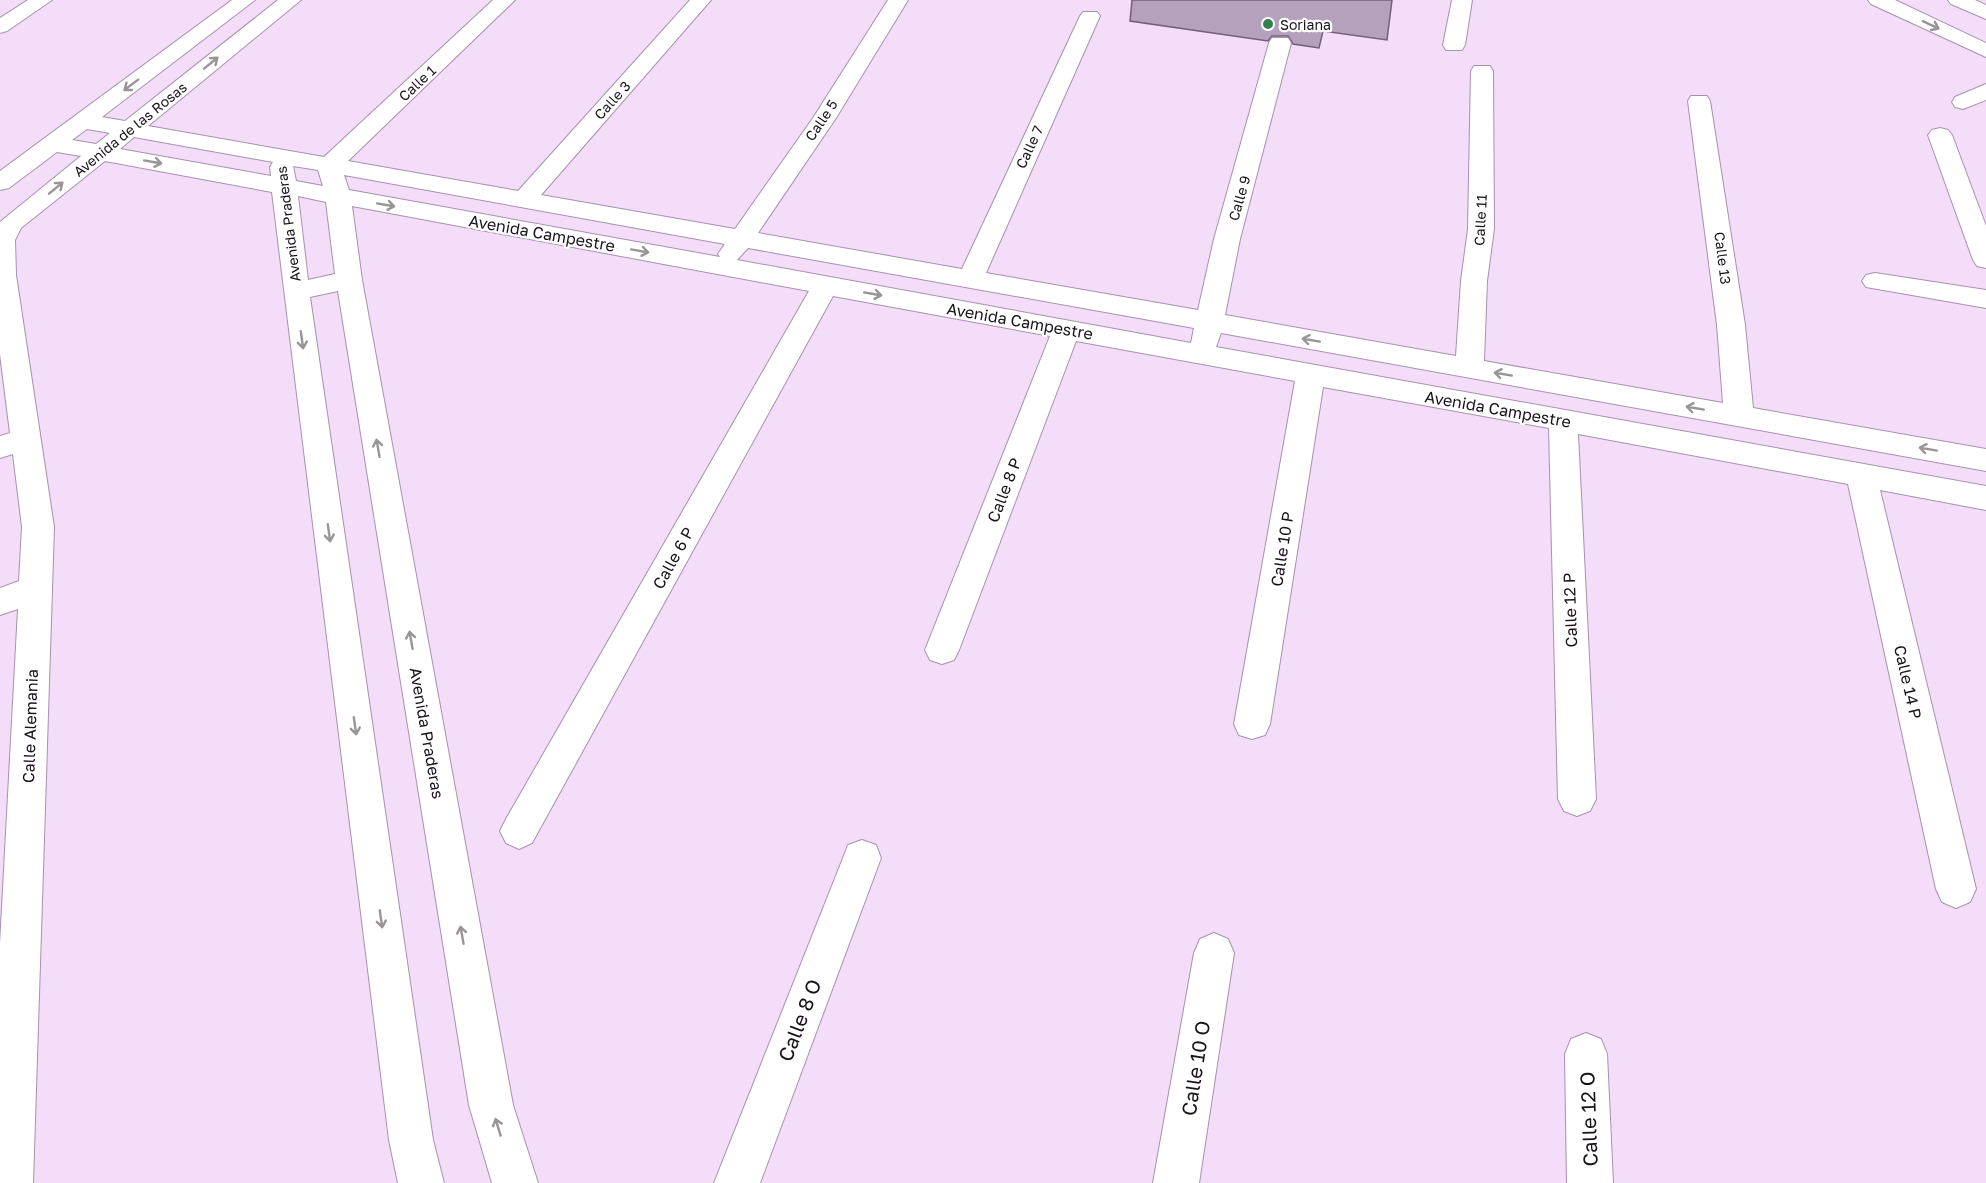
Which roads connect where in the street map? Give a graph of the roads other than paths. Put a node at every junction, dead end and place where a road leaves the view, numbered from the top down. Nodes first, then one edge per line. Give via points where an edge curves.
1 (42, 0) edge
2 (245, 0) edge
3 (291, 0) edge
4 (506, 0) edge
5 (701, 0) edge
6 (898, 0) edge
7 (1462, 0) edge
8 (1878, 0) edge
9 (1958, 0) edge
10 (1986, 13) edge
11 (1090, 16) dead end
12 (0, 27) edge
13 (1280, 43) dead end
14 (1454, 45) dead end
15 (1986, 51) edge
16 (1482, 71) dead end
17 (1986, 91) edge
18 (1700, 101) dead end
19 (1963, 102) dead end
20 (83, 121) junction
21 (129, 130) junction
22 (1940, 135) dead end
23 (54, 144) junction
24 (100, 152) junction
25 (283, 172) junction
26 (334, 181) junction
27 (0, 183) edge
28 (523, 200) junction
29 (1976, 207) edge
30 (742, 238) junction
31 (1986, 260) edge
32 (723, 267) junction
33 (2, 275) edge
34 (970, 279) junction
35 (349, 280) junction
36 (1875, 282) dead end
37 (826, 285) junction
38 (296, 291) junction
39 (1986, 299) edge
40 (1209, 322) junction
41 (1066, 330) junction
42 (7, 351) edge
43 (1203, 355) junction
44 (1469, 368) junction
45 (1311, 374) junction
46 (1739, 416) junction
47 (1563, 420) junction
48 (14, 442) edge
49 (1986, 460) edge
50 (1861, 475) junction
51 (1986, 498) edge
52 (35, 589) junction
53 (0, 602) edge
54 (942, 650) dead end
55 (1252, 724) dead end
56 (14, 798) edge
57 (1577, 800) dead end
58 (519, 831) dead end
59 (862, 858) dead end
60 (1956, 889) dead end
61 (1214, 953) dead end
62 (9, 1031) edge
63 (1586, 1054) dead end
64 (10, 1183) edge
65 (421, 1183) edge
66 (514, 1183) edge
67 (737, 1183) edge
68 (1176, 1183) edge
69 (1590, 1183) edge

1 - 12 street
2 -> 20 street, Avenida de las Rosas
21 -> 3 street, Avenida de las Rosas
4 - 26 street, Calle 1
5 - 28 street, Calle 3
6 - 30 street, Calle 5
7 - 14 street
8 -> 15 street
9 - 10 street
11 - 34 street, Calle 7
13 - 40 street, Calle 9 via 1227,238
16 - 44 street, Calle 11 via 1481,229
17 - 19 street
18 - 46 street, Calle 13 via 1730,314
20 - 21 street, Avenida Campestre
20 - 23 street, Avenida de las Rosas
21 - 24 street, Avenida de las Rosas
21 - 25 street, Avenida Campestre
22 - 29 street
23 - 24 street, Avenida Campestre
23 - 27 street, Avenida de las Rosas
24 -> 25 street, Avenida Campestre
33 -> 24 street, Avenida de las Rosas via 2,240 11,224
25 - 26 street, Avenida Campestre
25 - 38 street, Avenida Praderas
26 - 28 street, Avenida Campestre
26 -> 32 street, Avenida Campestre
26 - 35 street, Avenida Praderas
28 - 30 street, Avenida Campestre
29 - 31 street
30 - 32 street, Calle 5
30 - 34 street, Avenida Campestre
32 - 37 street, Avenida Campestre
33 - 42 street, Calle Alemania
34 - 40 street, Avenida Campestre
35 - 38 street, Avenida Praderas
66 -> 35 street, Avenida Praderas via 491,1105
36 - 39 street
37 -> 41 street, Avenida Campestre
37 - 58 street, Calle 6 P
38 -> 65 street, Avenida Praderas via 410,1128
40 - 43 street, Calle 9
44 -> 40 street, Avenida Campestre
41 - 43 street, Avenida Campestre
41 - 54 street, Calle 8 P
42 - 48 street, Calle Alemania
43 - 45 street, Avenida Campestre
46 -> 44 street, Avenida Campestre
45 - 47 street, Avenida Campestre
45 - 55 street, Calle 10 P
49 -> 46 street, Avenida Campestre
47 - 50 street, Avenida Campestre
47 - 57 street, Calle 12 P
48 - 52 street, Calle Alemania via 38,526
50 - 51 street, Avenida Campestre
50 - 60 street, Calle 14 P
52 - 53 street
52 - 56 street, Calle Alemania
56 - 62 street, Calle Alemania
59 - 67 street, Calle 8 O
61 - 68 street, Calle 10 O
62 - 64 street, Calle Alemania
63 - 69 street, Calle 12 O

